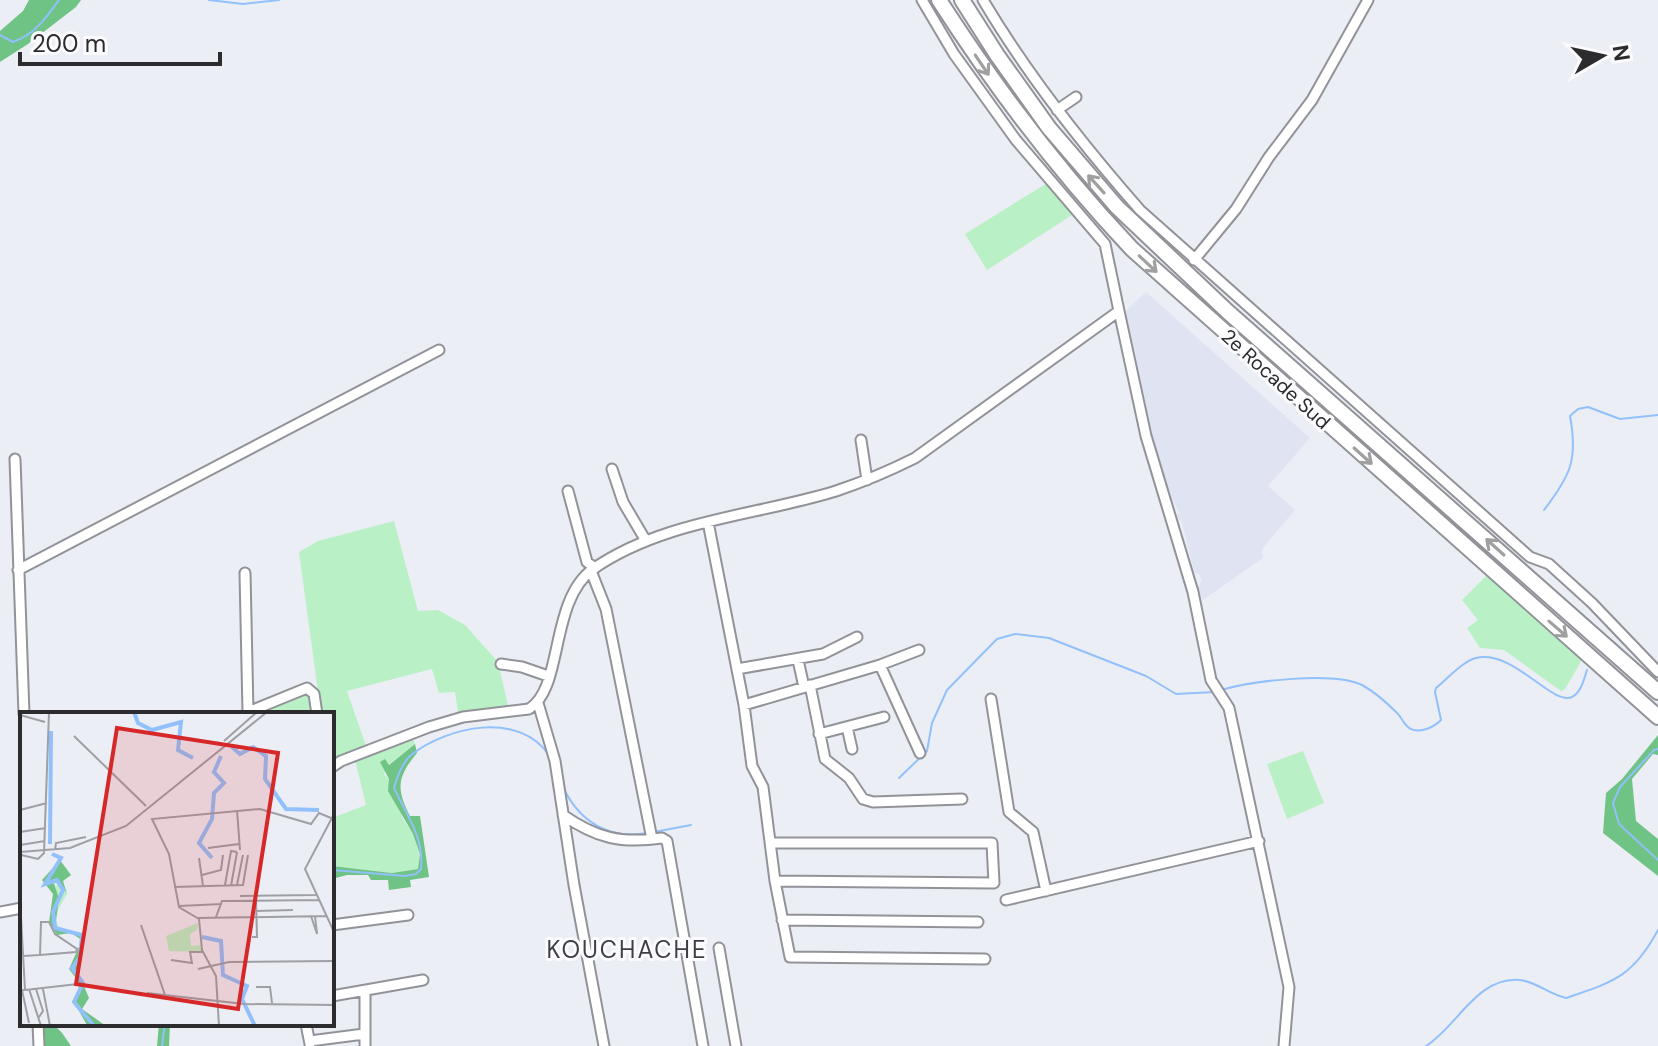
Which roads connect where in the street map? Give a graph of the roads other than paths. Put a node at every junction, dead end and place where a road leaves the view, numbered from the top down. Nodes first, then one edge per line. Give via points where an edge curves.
1 (922, 0) edge
2 (939, 0) edge
3 (962, 0) edge
4 (983, 0) edge
5 (1368, 0) edge
6 (1076, 97) dead end
7 (1057, 110) junction
8 (1194, 260) junction
9 (1119, 311) junction
10 (439, 350) dead end
11 (861, 440) dead end
12 (15, 459) dead end
13 (612, 469) dead end
14 (867, 480) junction
15 (568, 491) dead end
16 (708, 522) junction
17 (646, 541) junction
18 (18, 570) junction
19 (593, 570) junction
20 (245, 573) dead end
21 (857, 637) dead end
22 (919, 650) dead end
23 (798, 660) junction
24 (501, 664) dead end
25 (880, 665) junction
26 (737, 669) junction
27 (1658, 672) edge
28 (548, 676) junction
29 (807, 686) junction
30 (1658, 692) edge
31 (991, 699) dead end
32 (538, 703) junction
33 (744, 705) junction
34 (24, 712) edge
35 (248, 712) edge
36 (248, 712) edge
37 (317, 712) edge
38 (884, 717) dead end
39 (1658, 717) edge
40 (847, 727) junction
41 (819, 734) junction
42 (852, 749) dead end
43 (920, 753) dead end
44 (334, 766) edge
45 (962, 799) dead end
46 (563, 815) junction
47 (652, 839) junction
48 (1259, 841) junction
49 (771, 843) junction
50 (775, 881) junction
51 (1046, 891) junction
52 (1006, 900) dead end
53 (20, 908) edge
54 (0, 912) edge
55 (408, 915) dead end
56 (782, 920) junction
57 (978, 922) dead end
58 (334, 925) edge
59 (719, 948) dead end
60 (985, 959) dead end
61 (423, 980) dead end
62 (365, 991) junction
63 (334, 996) edge
64 (38, 1026) edge
65 (364, 1034) junction
66 (310, 1044) edge
67 (39, 1046) edge
68 (365, 1046) edge
69 (604, 1046) edge
70 (703, 1046) edge
71 (736, 1046) edge
72 (1284, 1046) edge

1 - 9 street via 1016,140 1105,244
2 -> 39 highway, 2e Rocade Sud via 1010,107 1132,249
30 -> 3 highway, 2e Rocade Sud via 1228,312 1117,207 1032,105
4 - 7 street
5 - 8 street via 1312,100
6 - 7 street
7 - 8 street via 1140,210
8 - 27 street via 1530,557 1549,564
9 - 14 street via 915,458
9 - 48 street via 1146,436 1193,592 1211,680 1226,699
10 - 18 street
11 - 14 street
12 - 18 street
13 - 17 street via 623,502
14 - 16 street
15 - 19 street
16 - 17 street
16 - 26 street
17 - 19 street
18 - 34 street
19 - 28 street via 570,597
19 - 47 street via 606,609
20 - 36 street
21 - 23 street
22 - 25 street
23 - 26 street
23 - 29 street
24 - 28 street
25 - 29 street
25 - 43 street
26 - 33 street
28 - 32 street
29 - 33 street
29 - 41 street
31 - 51 street via 1009,812 1033,832
32 - 44 street via 429,727
32 - 46 street
33 - 49 street
35 - 37 street via 307,688 314,694
38 - 40 street
40 - 41 street
40 - 42 street
41 - 45 street via 825,759 868,801
46 - 47 street via 588,832 625,841
46 - 69 street
47 - 70 street via 667,841
48 - 51 street
48 - 72 street via 1289,987
49 - 50 street
49 - 50 street via 992,843 994,883
50 - 56 street
51 - 52 street
53 - 54 street
55 - 58 street
56 - 57 street
56 - 60 street via 790,957
59 - 71 street
61 - 62 street
62 - 63 street
62 - 65 street
64 - 67 street
65 - 66 street
65 - 68 street

